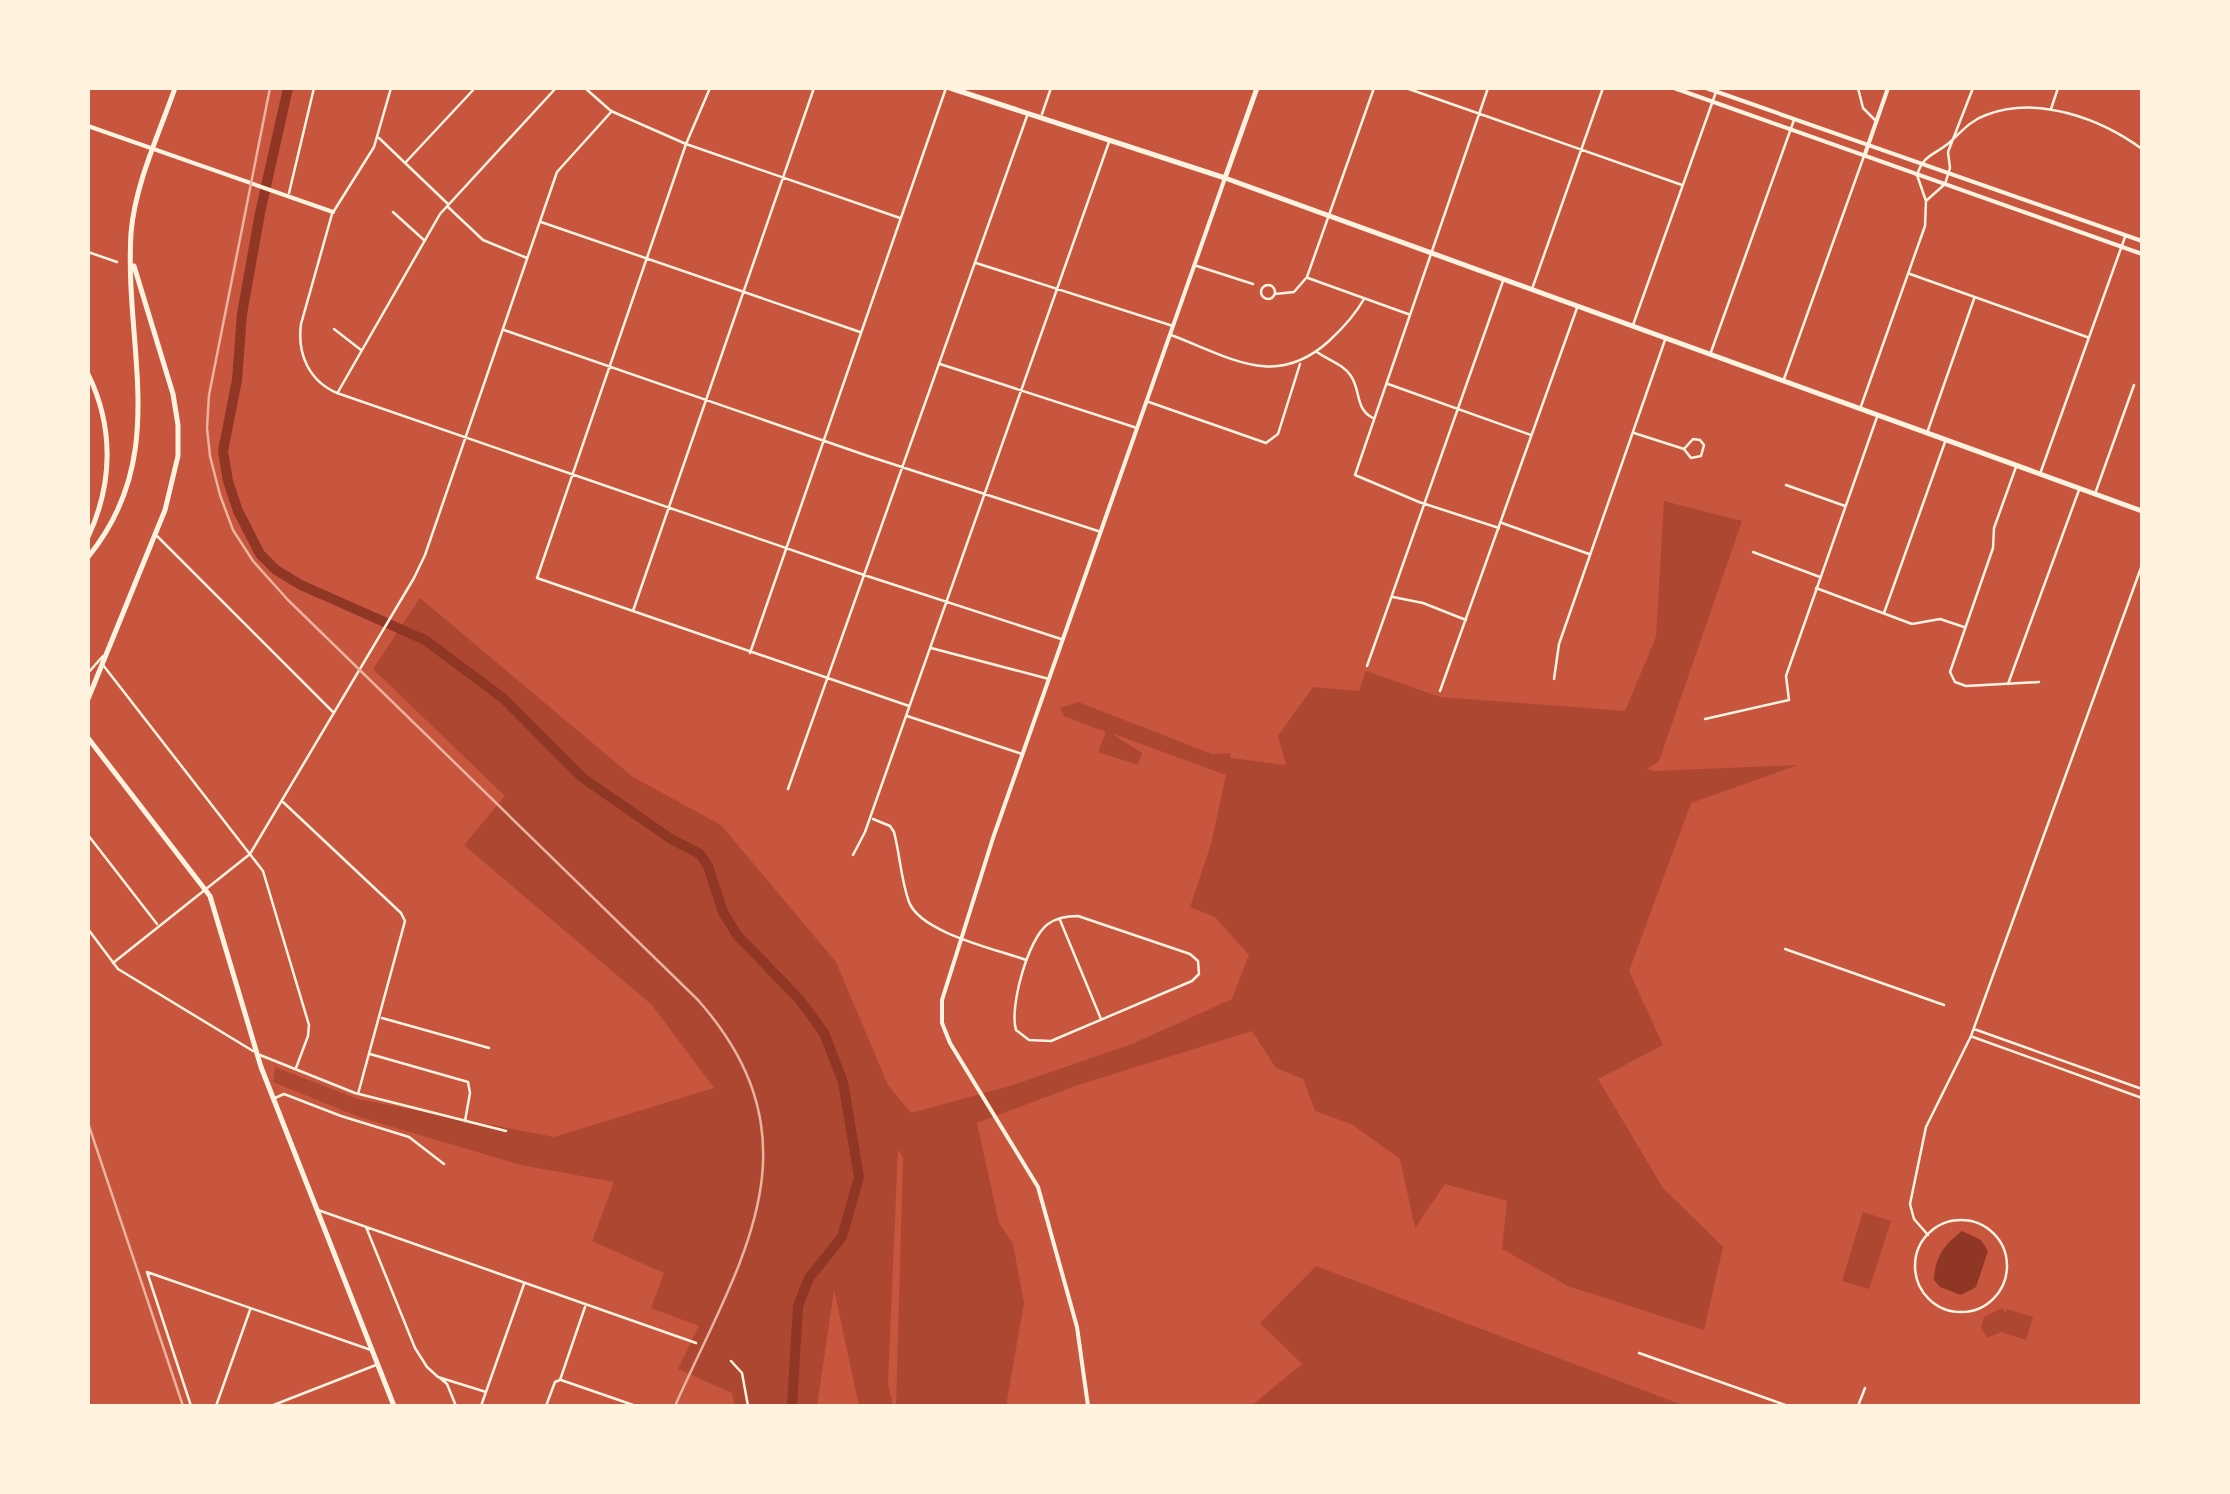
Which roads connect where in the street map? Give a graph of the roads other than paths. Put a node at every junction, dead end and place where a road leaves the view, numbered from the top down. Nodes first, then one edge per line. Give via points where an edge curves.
1 (176, 88) edge
2 (314, 88) edge
3 (391, 88) edge
4 (475, 88) edge
5 (556, 88) edge
6 (585, 88) edge
7 (710, 88) edge
8 (814, 88) edge
9 (948, 88) edge
10 (1051, 88) edge
11 (1257, 88) edge
12 (1374, 88) edge
13 (1406, 88) edge
14 (1488, 88) edge
15 (1603, 88) edge
16 (1674, 88) edge
17 (1706, 88) edge
18 (1858, 88) edge
19 (1888, 88) edge
20 (1974, 88) edge
21 (2058, 88) edge
22 (1716, 91) junction
23 (1713, 101) junction
24 (2050, 110) junction
25 (612, 112) junction
26 (1479, 114) junction
27 (1027, 115) junction
28 (1795, 118) junction
29 (1040, 119) junction
30 (1877, 120) junction
31 (88, 126) edge
32 (1791, 128) junction
33 (378, 137) junction
34 (1954, 138) junction
35 (1109, 141) junction
36 (686, 144) junction
37 (1868, 144) junction
38 (154, 149) junction
39 (1580, 150) junction
40 (2142, 150) edge
41 (1865, 155) junction
42 (1921, 162) junction
43 (405, 163) junction
44 (1950, 172) junction
45 (1917, 174) junction
46 (782, 178) junction
47 (1225, 178) junction
48 (1945, 184) junction
49 (1682, 186) junction
50 (285, 195) junction
51 (1926, 201) junction
52 (447, 205) junction
53 (334, 212) junction
54 (394, 212) dead end
55 (1328, 216) junction
56 (900, 218) junction
57 (540, 221) junction
58 (2126, 235) junction
59 (425, 241) junction
60 (2142, 241) edge
61 (2122, 248) junction
62 (88, 252) edge
63 (1430, 253) junction
64 (131, 254) junction
65 (2142, 254) edge
66 (527, 258) junction
67 (647, 258) junction
68 (117, 262) dead end
69 (975, 262) junction
70 (1194, 265) junction
71 (1909, 274) junction
72 (1307, 277) junction
73 (1504, 280) junction
74 (1253, 284) dead end
75 (1057, 289) junction
76 (1531, 289) junction
77 (743, 291) junction
78 (1275, 294) dead end
79 (1974, 297) junction
80 (1364, 299) junction
81 (1577, 307) junction
82 (1408, 314) junction
83 (1173, 326) junction
84 (1632, 327) junction
85 (334, 329) dead end
86 (503, 330) junction
87 (860, 332) junction
88 (1170, 334) junction
89 (2089, 338) junction
90 (1666, 339) junction
91 (362, 350) junction
92 (1316, 352) junction
93 (1710, 355) junction
94 (1300, 362) junction
95 (939, 364) junction
96 (610, 366) junction
97 (88, 374) edge
98 (1783, 381) junction
99 (1387, 384) junction
100 (2134, 384) dead end
101 (1021, 391) junction
102 (337, 393) junction
103 (706, 399) junction
104 (1146, 401) junction
105 (1458, 409) junction
106 (1860, 410) junction
107 (1878, 416) junction
108 (1375, 418) junction
109 (1137, 428) junction
110 (1632, 433) junction
111 (1927, 434) junction
112 (1531, 436) junction
113 (465, 438) junction
114 (823, 440) junction
115 (1945, 440) junction
116 (1684, 450) dead end
117 (2016, 466) junction
118 (902, 467) junction
119 (572, 474) junction
120 (2040, 474) junction
121 (1786, 485) dead end
122 (2080, 488) junction
123 (984, 494) junction
124 (2095, 494) junction
125 (1424, 504) junction
126 (1845, 506) junction
127 (668, 508) junction
128 (2142, 511) edge
129 (1500, 525) junction
130 (1100, 531) junction
131 (156, 535) junction
132 (88, 537) edge
133 (786, 548) junction
134 (1753, 552) dead end
135 (1591, 554) junction
136 (88, 556) edge
137 (2142, 565) edge
138 (864, 575) junction
139 (1820, 577) junction
140 (1816, 588) junction
141 (1391, 596) junction
142 (946, 602) junction
143 (632, 612) junction
144 (1884, 613) junction
145 (1466, 620) junction
146 (1965, 628) junction
147 (1062, 640) junction
148 (109, 647) junction
149 (930, 648) junction
150 (750, 653) junction
151 (102, 664) junction
152 (1367, 666) dead end
153 (88, 673) edge
154 (827, 679) junction
155 (1048, 679) junction
156 (1554, 679) dead end
157 (2040, 682) dead end
158 (2008, 684) junction
159 (1440, 691) dead end
160 (88, 699) edge
161 (909, 706) junction
162 (334, 713) junction
163 (906, 716) junction
164 (1705, 719) dead end
165 (88, 738) edge
166 (1022, 754) junction
167 (788, 789) dead end
168 (282, 801) junction
169 (870, 818) junction
170 (88, 834) edge
171 (250, 854) junction
172 (853, 854) dead end
173 (205, 890) junction
174 (1059, 919) junction
175 (159, 926) junction
176 (88, 929) edge
177 (961, 937) junction
178 (1785, 949) dead end
179 (1028, 960) junction
180 (113, 963) junction
181 (1944, 1005) dead end
182 (380, 1018) junction
183 (1101, 1020) junction
184 (1974, 1029) junction
185 (1971, 1036) junction
186 (489, 1048) dead end
187 (257, 1054) junction
188 (370, 1054) junction
189 (295, 1069) junction
190 (2142, 1089) edge
191 (358, 1094) junction
192 (274, 1098) junction
193 (2142, 1098) edge
194 (464, 1123) junction
195 (506, 1131) dead end
196 (444, 1164) dead end
197 (316, 1210) junction
198 (366, 1227) junction
199 (1928, 1234) junction
200 (524, 1283) junction
201 (586, 1304) junction
202 (250, 1308) junction
203 (696, 1343) dead end
204 (372, 1350) junction
205 (1638, 1353) dead end
206 (731, 1360) dead end
207 (378, 1365) junction
208 (438, 1376) junction
209 (560, 1380) junction
210 (1865, 1388) dead end
211 (486, 1392) junction
212 (286, 1404) edge
213 (191, 1406) edge
214 (216, 1406) edge
215 (271, 1406) edge
216 (394, 1406) edge
217 (456, 1406) edge
218 (481, 1406) edge
219 (546, 1406) edge
220 (636, 1406) edge
221 (748, 1406) edge
222 (1088, 1406) edge
223 (1788, 1406) edge
224 (1858, 1406) edge

1 - 38 main road
2 - 50 street
3 - 33 street
4 - 43 street
5 - 52 street
6 - 25 street
7 - 36 street
8 - 46 street
9 - 27 main road
9 - 56 street
10 - 29 street
11 - 47 main road
12 - 55 street
13 - 26 street
14 - 26 street
15 - 39 street
16 - 23 street
17 - 22 street
18 - 30 street via 1867,115
19 - 30 street
20 - 34 street
21 - 24 street
22 - 23 street
22 - 28 street
23 - 32 street
23 - 49 street
24 - 34 street via 1984,115
24 - 40 street via 2100,124
25 - 36 street
25 - 57 street via 557,172
26 - 39 street
26 - 63 street
27 - 29 main road
27 - 69 street
28 - 32 street
28 - 37 street
29 - 35 main road
30 - 37 street
31 - 38 street
32 - 41 street
32 - 93 street
33 - 43 street
33 - 53 street
34 - 42 street
34 - 44 street
35 - 47 main road
35 - 75 street
36 - 46 street
36 - 67 street
37 - 41 street
37 - 42 street
38 - 50 street
38 - 64 main road via 136,204
39 - 49 street
39 - 76 street
41 - 45 street
41 - 98 street
42 - 44 street
42 - 45 street
43 - 52 street
44 - 48 street
44 - 58 street
45 - 48 street
45 - 51 street
46 - 56 street
46 - 77 street
47 - 55 main road
47 - 70 street
48 - 51 street
48 - 61 street
49 - 84 street
50 - 53 street
51 - 71 street
52 - 59 street
52 - 66 street via 483,240
53 - 102 street via 300,342 304,361
54 - 59 street
55 - 63 main road
55 - 72 street
56 - 87 street
57 - 66 street
57 - 67 street
58 - 60 street
58 - 61 street
59 - 91 street
61 - 65 street
61 - 89 street
62 - 68 street
63 - 73 main road
63 - 82 street
64 - 131 main road via 178,425 176,468
64 - 136 main road via 137,446 125,494
66 - 86 street
67 - 77 street
67 - 96 street
69 - 75 street
69 - 95 street
70 - 74 street
70 - 83 street
71 - 79 street
71 - 106 street
72 - 78 street via 1294,292
72 - 80 street
73 - 76 main road
73 - 105 street
75 - 83 street
75 - 101 street
76 - 81 main road
77 - 87 street
77 - 103 street
79 - 89 street
79 - 111 street
80 - 82 street
80 - 92 street
81 - 84 main road
81 - 112 street
82 - 99 street
83 - 88 street
84 - 90 main road
85 - 91 street
86 - 96 street
86 - 113 street
87 - 114 street
88 - 94 street via 1264,368
88 - 104 street
89 - 120 street
90 - 93 main road
90 - 110 street
91 - 102 street
92 - 94 street
92 - 108 street via 1347,371 1364,412
93 - 98 main road
94 - 104 street via 1278,434 1266,444
95 - 101 street
95 - 118 street
96 - 103 street
96 - 119 street
97 - 132 main road via 108,447 104,494
98 - 106 main road
99 - 105 street
99 - 108 street
100 - 124 street
101 - 109 street
101 - 123 street
102 - 113 street
103 - 114 street
103 - 127 street
104 - 109 street
105 - 112 street
105 - 125 street
106 - 107 main road
107 - 111 main road
107 - 126 street
108 - 125 street via 1355,475
109 - 130 street
110 - 116 street
110 - 135 street
111 - 115 main road
112 - 129 street
113 - 119 street
113 - 162 street via 425,555
114 - 118 street
114 - 133 street
115 - 117 main road
115 - 144 street
117 - 120 main road
117 - 146 street
118 - 123 street
118 - 138 street
119 - 127 street
119 - 143 street via 536,578
120 - 122 main road
121 - 126 street
122 - 124 main road
122 - 158 street
123 - 130 street
123 - 142 street
124 - 128 main road
125 - 129 street
125 - 141 street
126 - 139 street
127 - 133 street
127 - 143 street
129 - 135 street
129 - 145 street
130 - 147 street
131 - 148 main road
131 - 162 street
133 - 138 street
133 - 150 street
134 - 139 street
135 - 156 street
137 - 184 street
138 - 142 street
138 - 154 street
139 - 140 street
140 - 144 street
140 - 164 street via 1786,676 1789,700
141 - 145 street
141 - 152 street
142 - 147 street
142 - 149 street
143 - 150 street
144 - 146 street via 1912,624 1940,619
145 - 159 street
146 - 158 street via 1951,678 1966,686
147 - 155 street
148 - 151 main road
148 - 153 street
149 - 155 street
149 - 161 street
150 - 154 street
151 - 160 main road
151 - 171 street
154 - 161 street
154 - 167 street
155 - 166 street
157 - 158 street
161 - 163 street
162 - 168 street
163 - 166 street
163 - 169 street
165 - 173 main road
166 - 177 street
168 - 171 street
168 - 182 street via 404,917
169 - 172 street
169 - 177 street via 894,832 913,910
170 - 175 street
171 - 173 street
171 - 189 street via 265,878 309,1025
173 - 175 street
173 - 187 main road
174 - 179 street via 1041,931
174 - 183 street
174 - 183 street via 1086,917 1190,954 1200,967 1192,981
175 - 180 street
176 - 180 street
177 - 179 street
177 - 222 street via 942,1000 945,1032 1038,1187 1078,1330
178 - 181 street
179 - 183 street via 1012,1008 1024,1037 1051,1041
180 - 187 street
182 - 186 street
182 - 188 street
184 - 185 street
184 - 190 street
185 - 193 street
185 - 199 street via 1926,1128 1910,1204
187 - 189 street
187 - 192 main road
188 - 191 street
188 - 194 street via 468,1082
189 - 191 street
191 - 194 street
192 - 196 street via 284,1094 409,1138
192 - 197 main road
194 - 195 street
197 - 198 street
197 - 204 main road
198 - 200 street
198 - 208 street via 415,1348
199 - 199 street via 1916,1264 1924,1294 1938,1306 1968,1312 1996,1296 2007,1267 1997,1237 1954,1220
200 - 201 street
200 - 211 street
201 - 203 street
201 - 209 street
202 - 204 street
202 - 213 street via 147,1272
202 - 214 street
204 - 207 main road
205 - 223 street
206 - 221 street via 742,1373
207 - 212 street
207 - 216 main road
208 - 211 street
208 - 217 street
209 - 219 street
209 - 220 street
210 - 224 street
211 - 218 street
212 - 215 street

